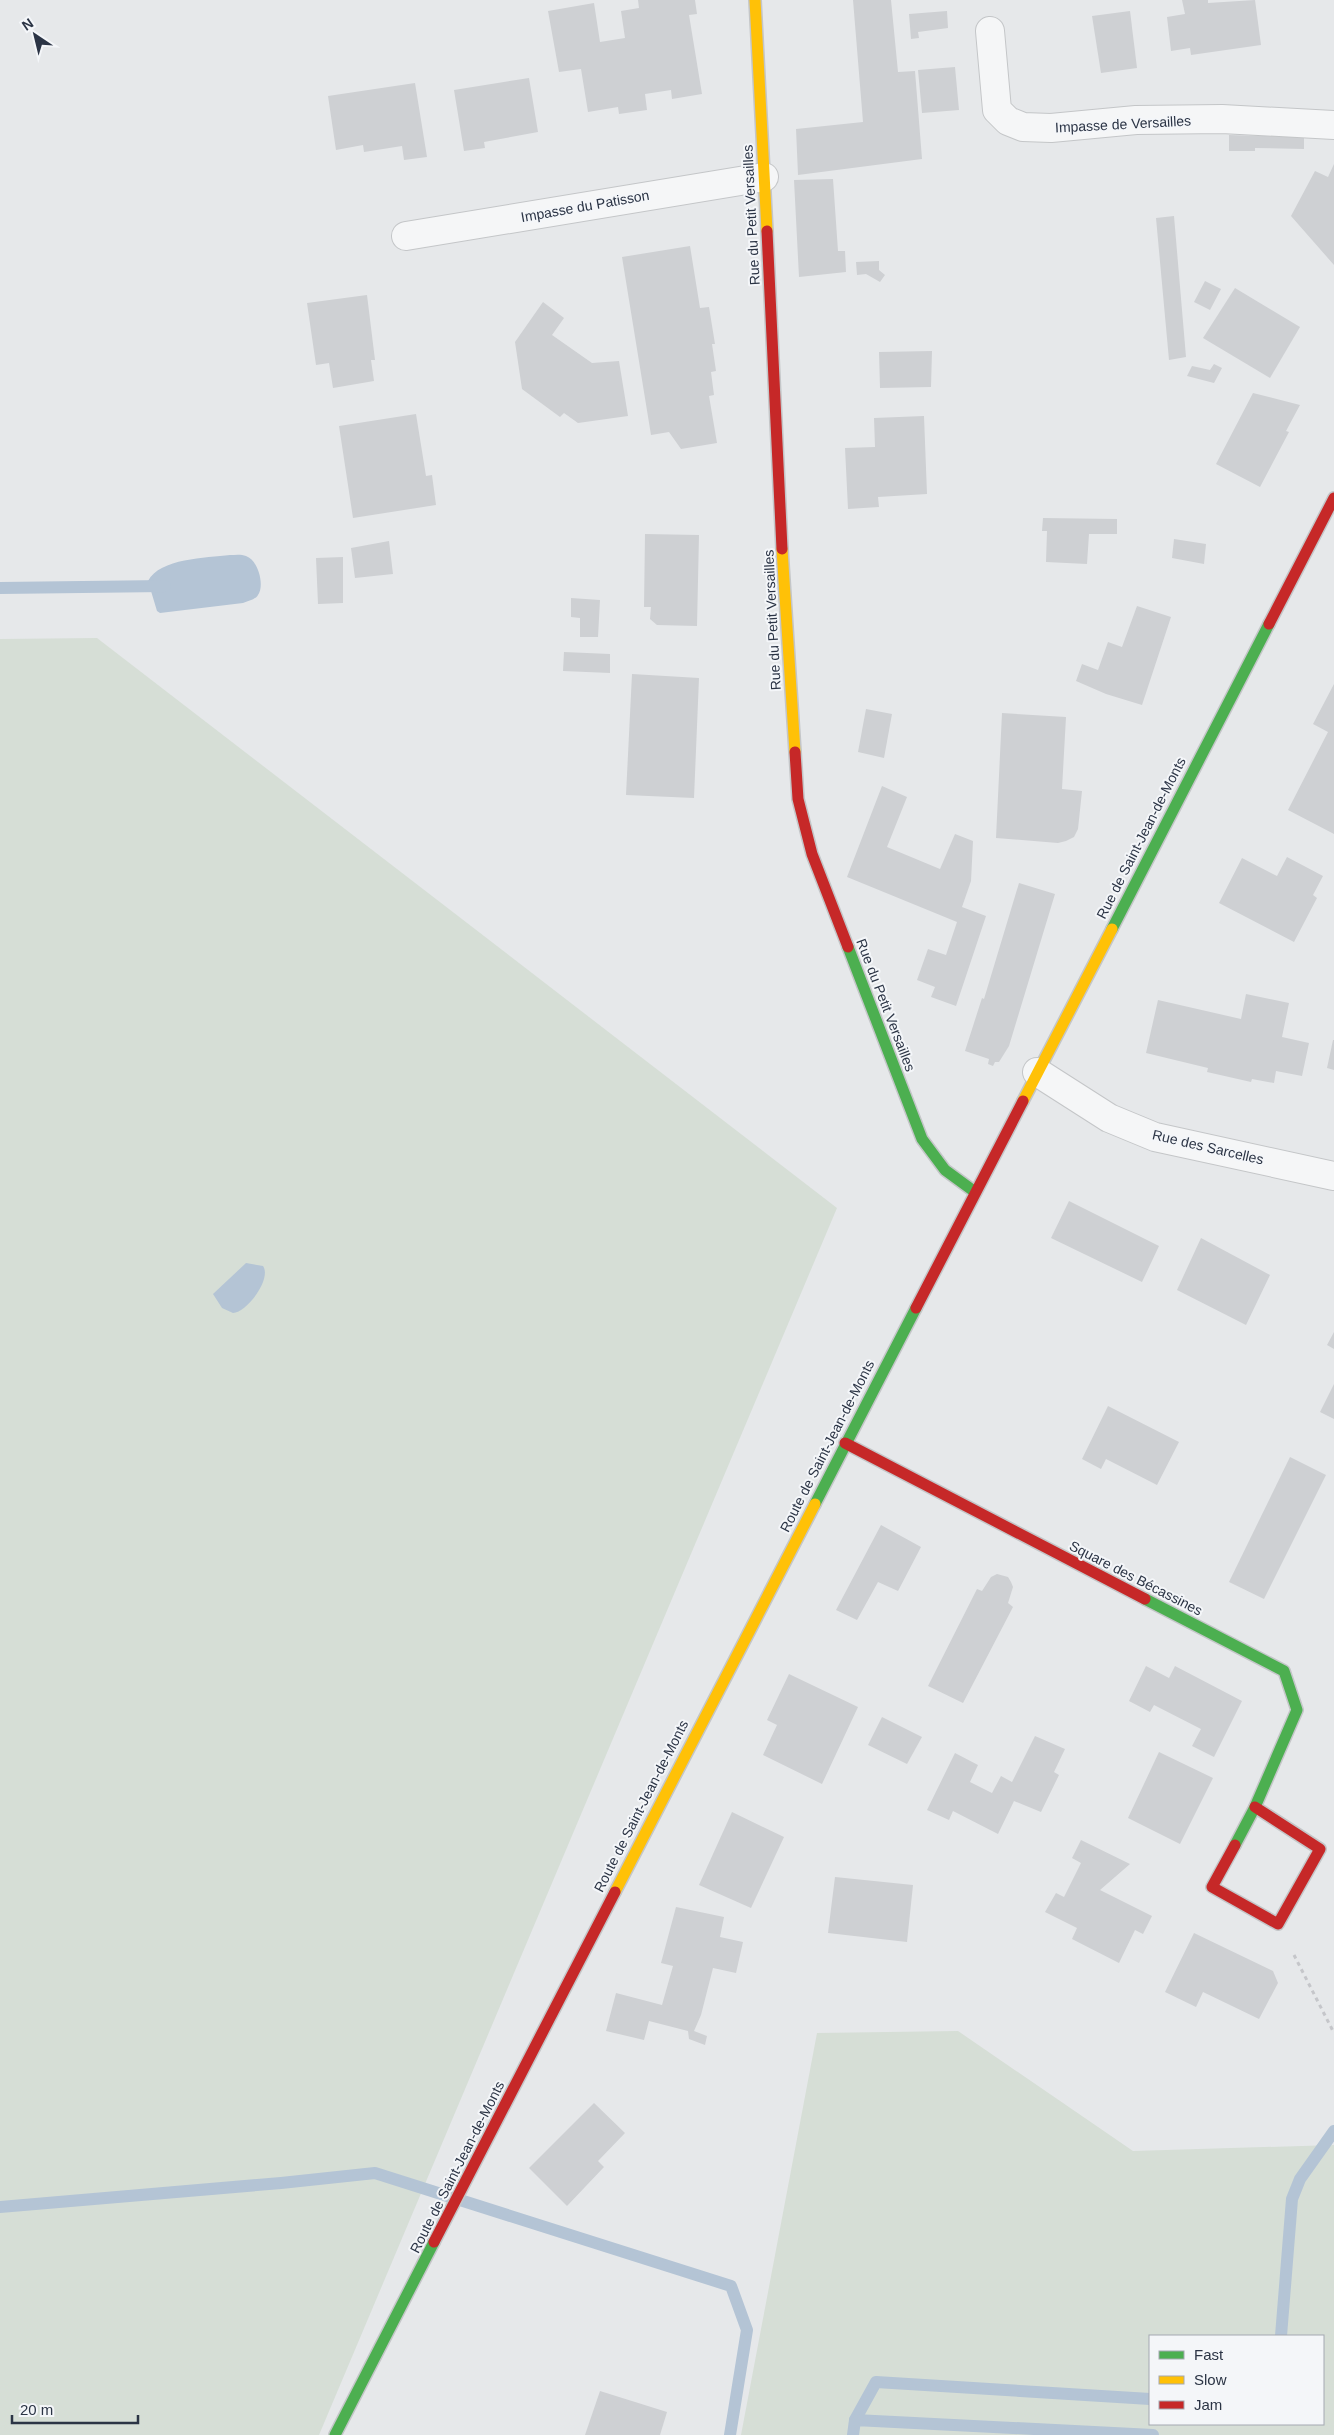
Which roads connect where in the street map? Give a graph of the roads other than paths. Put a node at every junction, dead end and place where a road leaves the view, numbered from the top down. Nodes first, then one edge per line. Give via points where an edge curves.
1 (755, 0) edge
2 (990, 31) dead end
3 (1334, 125) edge
4 (764, 177) junction
5 (406, 236) dead end
6 (1334, 498) edge
7 (1037, 1072) junction
8 (1334, 1176) edge
9 (975, 1192) junction
10 (845, 1443) junction
11 (1255, 1807) junction
12 (335, 2435) edge

1 - 4 street, Rue du Petit Versailles
2 - 3 street, Impasse de Versailles via 998,110 1008,122 1023,127 1222,119
4 - 5 street, Impasse du Patisson
4 - 9 street, Rue du Petit Versailles via 798,799 812,854 922,1139 936,1163
6 - 7 street, Rue de Saint-Jean-de-Monts
7 - 8 street, Rue des Sarcelles via 1109,1118 1155,1137
7 - 9 street, Rue de Saint-Jean-de-Monts
9 - 10 street, Route de Saint-Jean-de-Monts
10 - 11 street, Square des Bécassines via 1284,1671 1297,1710
10 - 12 street, Route de Saint-Jean-de-Monts
11 - 11 street, Square des Bécassines via 1212,1887 1278,1924 1320,1849

